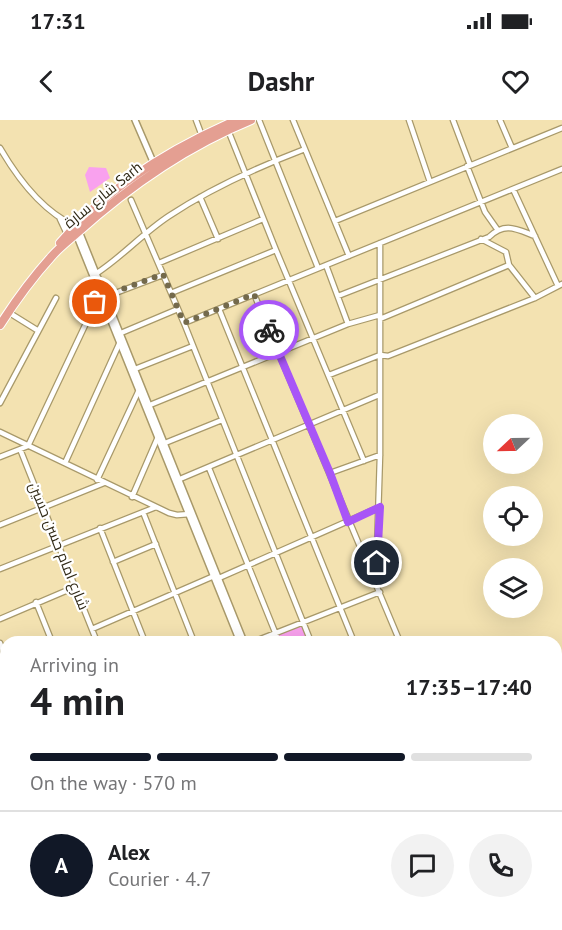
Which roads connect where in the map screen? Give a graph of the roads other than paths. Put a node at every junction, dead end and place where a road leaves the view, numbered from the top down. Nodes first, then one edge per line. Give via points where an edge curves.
1 (135, 120) edge
2 (196, 120) edge
3 (237, 120) edge
4 (251, 120) edge
5 (258, 120) edge
6 (293, 120) edge
7 (409, 120) edge
8 (453, 120) edge
9 (500, 120) edge
10 (562, 129) edge
11 (228, 130) junction
12 (202, 136) junction
13 (0, 148) edge
14 (512, 148) junction
15 (305, 149) junction
16 (276, 161) junction
17 (154, 164) junction
18 (468, 166) junction
19 (562, 169) edge
20 (245, 174) junction
21 (430, 182) junction
22 (513, 189) junction
23 (200, 197) junction
24 (130, 200) dead end
25 (481, 202) junction
26 (60, 219) junction
27 (264, 219) junction
28 (335, 221) junction
29 (496, 229) junction
30 (74, 231) junction
31 (146, 233) junction
32 (535, 236) junction
33 (218, 239) junction
34 (481, 239) junction
35 (380, 243) junction
36 (276, 250) junction
37 (349, 256) junction
38 (159, 263) junction
39 (326, 265) junction
40 (509, 265) junction
41 (318, 268) junction
42 (96, 273) junction
43 (163, 274) junction
44 (379, 279) junction
45 (289, 280) junction
46 (560, 285) edge
47 (171, 293) junction
48 (254, 294) junction
49 (104, 296) junction
50 (338, 296) junction
51 (56, 298) dead end
52 (536, 298) junction
53 (178, 309) junction
54 (219, 309) junction
55 (8, 312) junction
56 (380, 317) junction
57 (0, 323) edge
58 (184, 323) junction
59 (348, 324) junction
60 (37, 330) junction
61 (121, 333) junction
62 (314, 338) junction
63 (120, 341) junction
64 (193, 346) junction
65 (278, 352) junction
66 (380, 355) junction
67 (135, 369) junction
68 (243, 369) junction
69 (329, 375) junction
70 (207, 383) junction
71 (139, 390) junction
72 (379, 395) junction
73 (0, 403) edge
74 (150, 405) junction
75 (343, 412) junction
76 (222, 420) junction
77 (310, 425) junction
78 (0, 432) edge
79 (158, 437) junction
80 (272, 441) junction
81 (165, 443) junction
82 (28, 446) junction
83 (20, 449) junction
84 (237, 455) junction
85 (380, 455) junction
86 (0, 457) edge
87 (364, 461) junction
88 (65, 463) junction
89 (208, 468) junction
90 (330, 473) junction
91 (180, 479) junction
92 (97, 480) junction
93 (104, 483) junction
94 (132, 497) junction
95 (156, 507) junction
96 (380, 507) junction
97 (44, 508) junction
98 (143, 512) junction
99 (191, 513) junction
100 (348, 522) junction
101 (0, 525) edge
102 (100, 528) junction
103 (311, 536) junction
104 (156, 544) junction
105 (59, 545) junction
106 (277, 553) junction
107 (113, 562) junction
108 (248, 566) junction
109 (0, 569) edge
110 (216, 577) junction
111 (376, 584) junction
112 (75, 587) junction
113 (380, 592) junction
114 (176, 593) junction
115 (36, 602) junction
116 (340, 607) junction
117 (133, 612) junction
118 (0, 619) edge
119 (303, 622) junction
120 (92, 628) junction
121 (275, 633) junction
122 (50, 636) edge
123 (95, 636) edge
124 (143, 636) edge
125 (192, 636) edge
126 (238, 636) edge
127 (241, 636) edge
128 (268, 636) edge
129 (276, 636) edge
130 (309, 636) edge
131 (352, 636) edge
132 (398, 636) edge

1 - 17 street
2 - 12 street
3 - 12 highway, شارع سارة Sarh
4 - 11 highway, شارع سارة Sarh
5 - 16 street
6 - 15 street
7 - 21 street
8 - 18 street
9 - 14 street
10 - 14 street
11 - 20 street
11 - 30 highway, شارع سارة Sarh via 145,177
12 - 17 highway, شارع سارة Sarh
13 - 26 street via 32,194
14 - 18 street
15 - 16 street
15 - 28 street
16 - 20 street
16 - 41 street
17 - 30 highway, شارع سارة Sarh via 120,187
18 - 21 street
18 - 25 street
19 - 22 street
20 - 23 street
20 - 27 street
21 - 28 street
22 - 25 street
22 - 32 street
23 - 31 street
23 - 33 street
24 - 31 street
25 - 29 street
25 - 35 street
26 - 30 street
26 - 30 street
27 - 33 street
27 - 36 street
28 - 37 street
29 - 32 street via 508,227
29 - 34 street
30 - 42 street
30 - 49 street
30 - 55 highway, شارع سارة Sarh
30 - 57 highway, شارع سارة Sarh via 29,280
31 - 38 street
31 - 42 street
32 - 46 street
33 - 38 street
34 - 40 street via 506,252
34 - 44 street
35 - 37 street
35 - 44 street
36 - 45 street
36 - 47 street
37 - 39 street
38 - 43 street
39 - 41 street
39 - 50 street
40 - 52 street
40 - 56 street
41 - 45 street
42 - 49 street
43 - 47 street
43 - 49 street
44 - 50 street
44 - 56 street
45 - 48 street
45 - 62 street
46 - 52 street
47 - 53 street
48 - 54 street
48 - 65 street
49 - 61 street
49 - 63 street
49 - 82 street via 95,302
50 - 59 street
51 - 60 street
52 - 66 street via 388,356
53 - 58 street
53 - 61 street
54 - 58 street
54 - 68 street
55 - 57 highway, شارع سارة Sarh
55 - 60 street
56 - 59 street
56 - 66 street
58 - 64 street
59 - 62 street
60 - 73 street
61 - 67 street
62 - 65 street
62 - 69 street
63 - 71 street
63 - 88 street
64 - 67 street
64 - 70 street
65 - 68 street
65 - 77 street
66 - 69 street
66 - 72 street
67 - 74 street
68 - 70 street
68 - 80 street
69 - 75 street
70 - 74 street
70 - 76 street
71 - 79 street
71 - 92 street
72 - 75 street
72 - 85 street
74 - 81 street
75 - 77 street
75 - 87 street
76 - 81 street
76 - 84 street
77 - 80 street
77 - 90 street
78 - 82 street
79 - 94 street
79 - 99 street
80 - 84 street
80 - 103 street
81 - 91 street
82 - 83 street
82 - 88 street
83 - 86 street
83 - 97 street, شارع امام حسن حسين
84 - 89 street
84 - 106 street
85 - 87 street
85 - 96 street
87 - 90 street
88 - 92 street
89 - 91 street
89 - 108 street
90 - 100 street
91 - 99 street
92 - 93 street
93 - 94 street
93 - 97 street
94 - 95 street
95 - 98 street
95 - 99 street via 177,515
96 - 100 street
96 - 111 street
97 - 101 street
97 - 105 street, شارع امام حسن حسين
98 - 102 street
98 - 104 street
99 - 110 street
100 - 103 street
100 - 111 street
102 - 105 street
102 - 107 street
103 - 106 street
103 - 116 street
104 - 107 street
104 - 114 street
105 - 109 street
105 - 112 street, شارع امام حسن حسين
106 - 108 street
106 - 119 street
107 - 117 street
108 - 110 street
108 - 121 street
110 - 114 street
110 - 126 street
110 - 127 street
111 - 113 street
112 - 115 street
112 - 120 street, شارع امام حسن حسين
113 - 116 street
113 - 132 street
114 - 117 street
114 - 125 street
115 - 118 street
115 - 122 street
116 - 119 street
116 - 131 street
117 - 120 street
117 - 124 street
119 - 121 street
119 - 130 street
120 - 123 street, شارع امام حسن حسين
121 - 128 street
121 - 129 street

